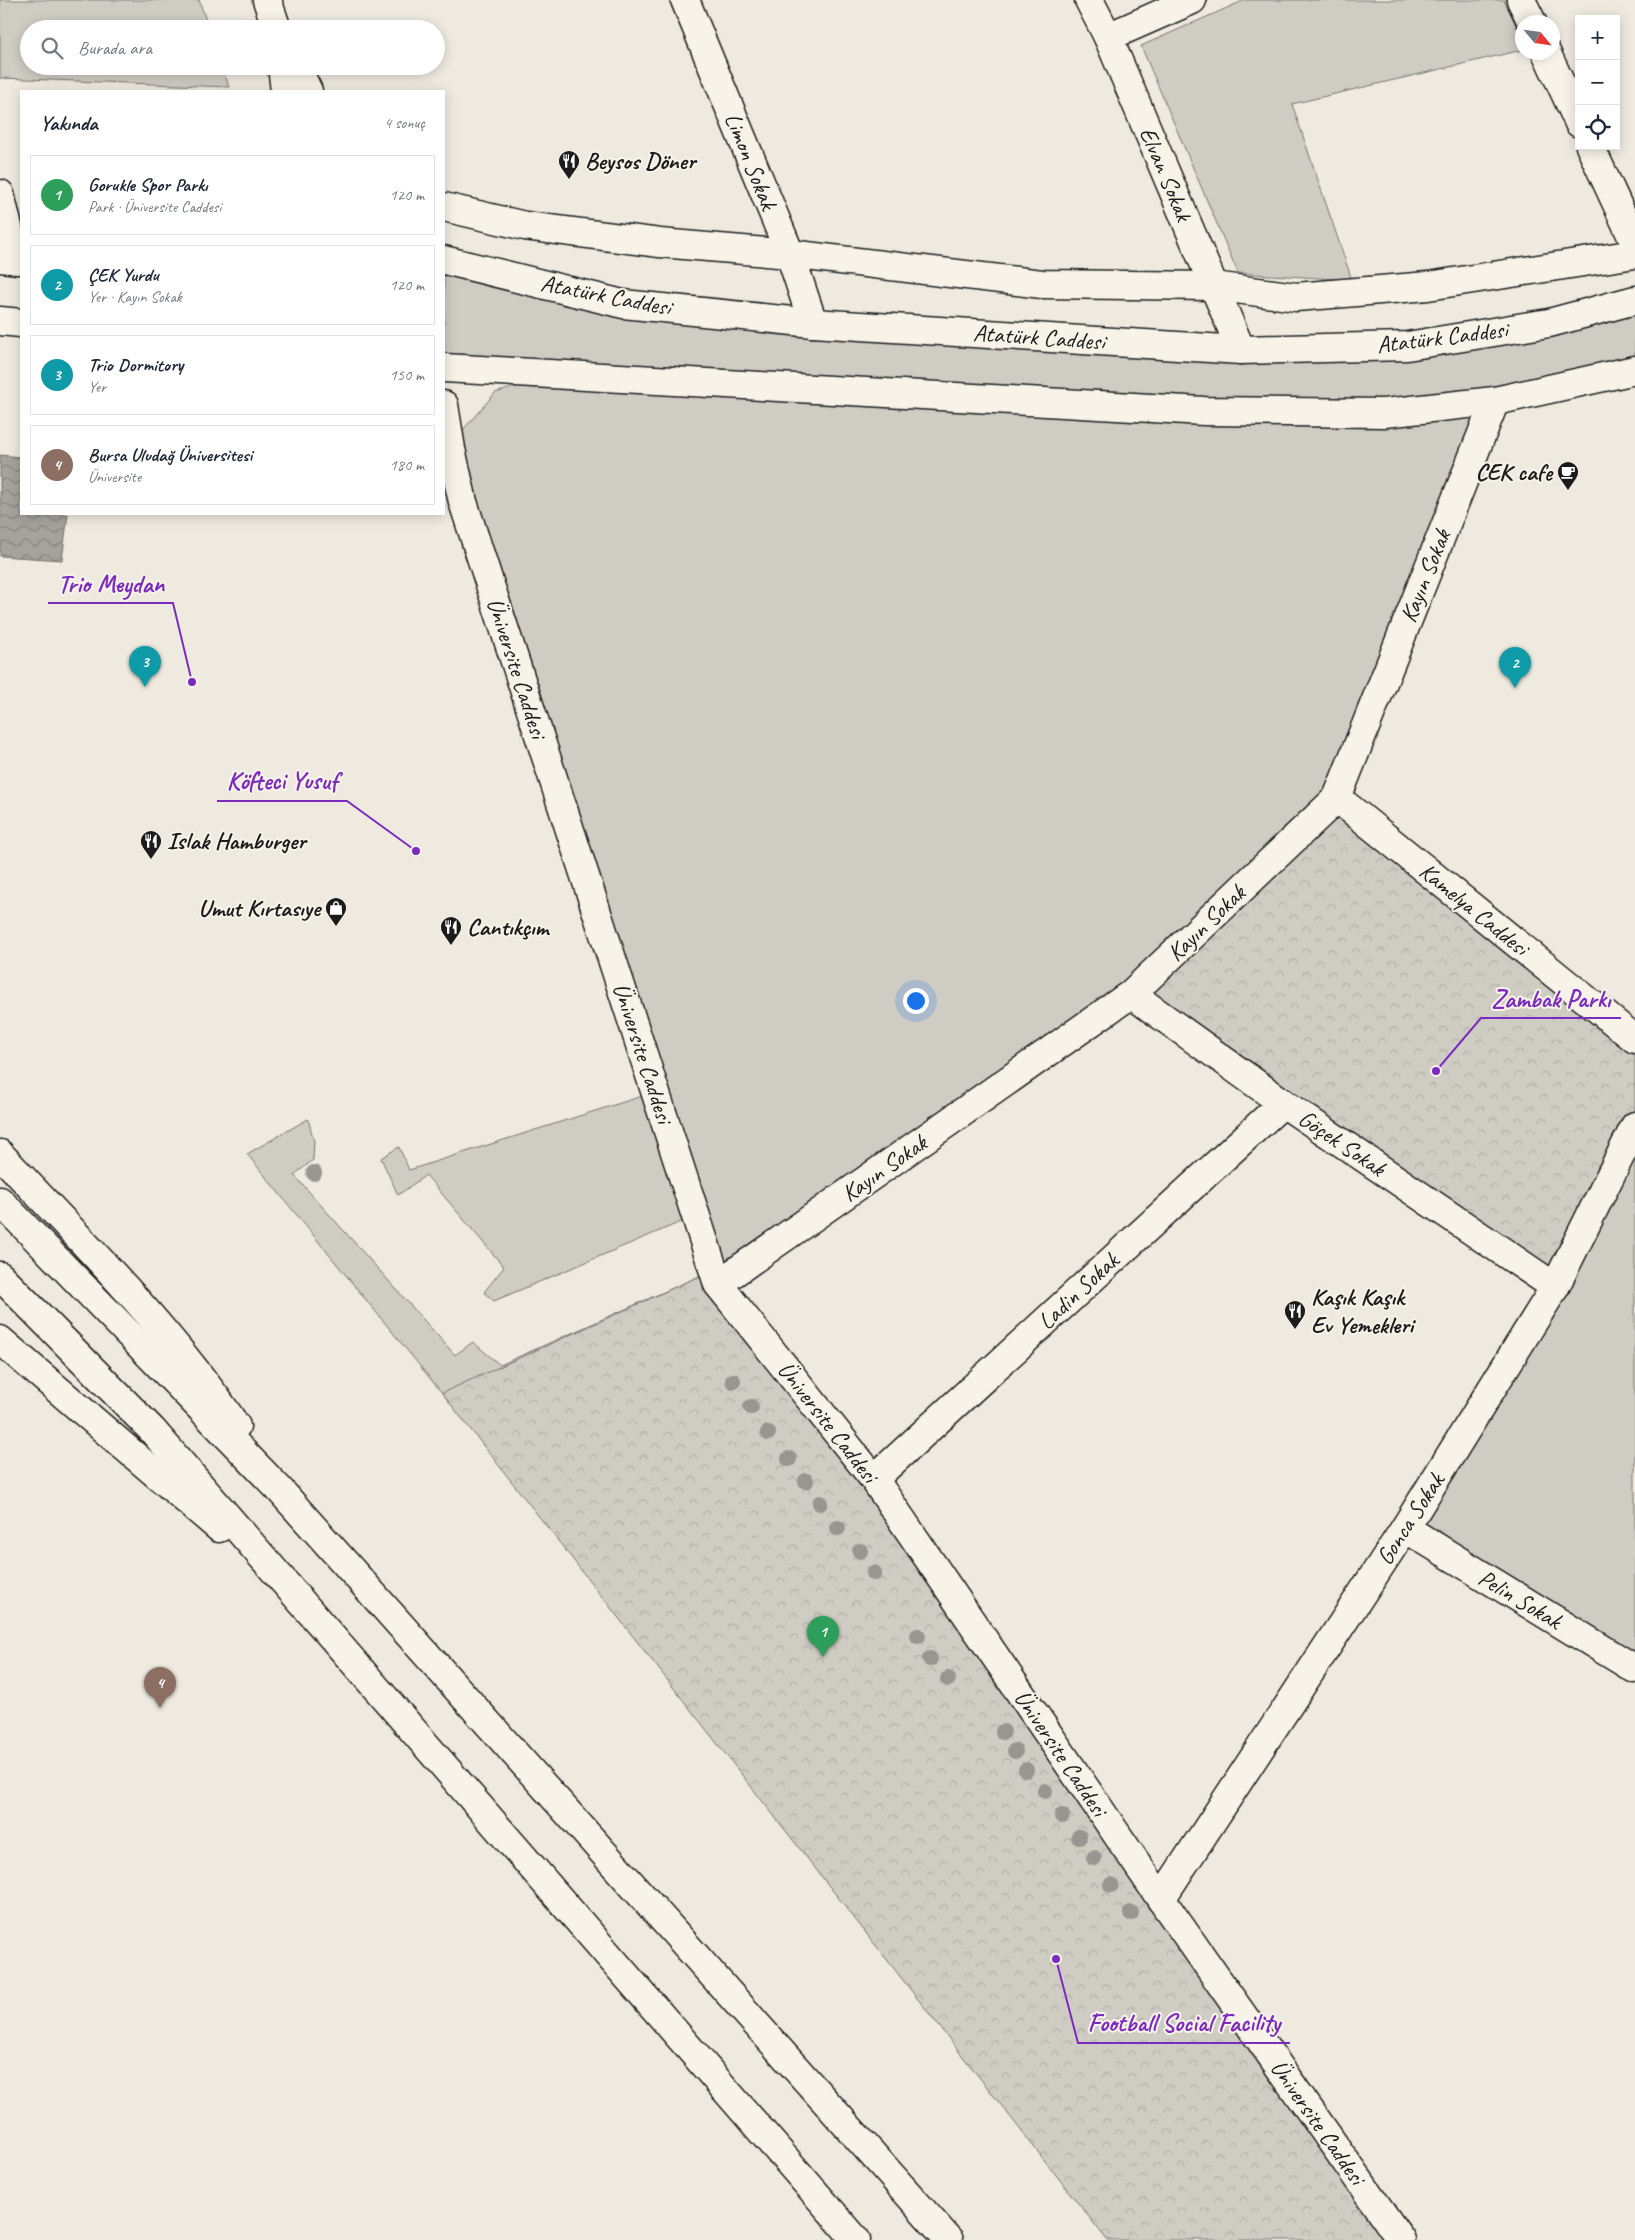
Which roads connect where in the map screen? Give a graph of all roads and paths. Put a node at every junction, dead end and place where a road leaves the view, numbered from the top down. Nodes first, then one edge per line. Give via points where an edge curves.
1 (268, 0) edge
2 (685, 0) edge
3 (1089, 0) edge
4 (1192, 0) edge
5 (1521, 0) edge
6 (1528, 15) edge
7 (274, 20) edge
8 (1108, 37) junction
9 (1550, 60) edge
10 (283, 75) edge
11 (300, 75) edge
12 (285, 90) edge
13 (308, 90) edge
14 (1575, 114) edge
15 (1592, 150) edge
16 (0, 194) edge
17 (445, 206) edge
18 (1635, 243) edge
19 (790, 254) junction
20 (1635, 254) edge
21 (12, 259) edge
22 (445, 260) edge
23 (1214, 286) junction
24 (1635, 300) edge
25 (0, 321) edge
26 (20, 323) edge
27 (813, 323) junction
28 (1241, 350) junction
29 (445, 368) edge
30 (1635, 370) edge
31 (1495, 401) junction
32 (445, 411) edge
33 (445, 466) edge
34 (463, 502) junction
35 (1337, 798) junction
36 (1131, 994) junction
37 (1635, 1039) edge
38 (1283, 1103) junction
39 (1635, 1126) edge
40 (0, 1154) edge
41 (0, 1202) edge
42 (0, 1276) edge
43 (718, 1284) junction
44 (1555, 1287) junction
45 (0, 1340) edge
46 (874, 1479) junction
47 (279, 1489) junction
48 (1405, 1528) junction
49 (285, 1584) junction
50 (1635, 1669) edge
51 (1161, 1899) junction
52 (856, 2240) edge
53 (950, 2240) edge
54 (1401, 2240) edge

1 - 7 main road
2 - 19 main road, Limon Sokak
3 - 8 main road, Elvan Sokak
4 - 8 main road
5 - 6 main road
8 - 23 main road, Elvan Sokak
9 - 14 main road
10 - 12 main road
11 - 13 main road
15 - 18 main road
16 - 21 main road
17 - 19 main road via 525,226
19 - 23 main road via 1042,284
19 - 27 main road, Limon Sokak
20 - 23 main road via 1428,286 1296,297
22 - 27 main road, Atatürk Caddesi via 623,304
23 - 28 main road, Elvan Sokak
24 - 28 main road, Atatürk Caddesi via 1549,323 1407,346
25 - 26 main road
27 - 28 main road, Atatürk Caddesi
29 - 31 main road via 1204,411 1384,413
30 - 31 main road
31 - 35 main road, Kayın Sokak
32 - 34 main road
33 - 34 main road
34 - 43 main road, Üniversite Caddesi
35 - 36 main road, Kayın Sokak
35 - 37 main road, Kamelya Caddesi
36 - 38 main road, Göçek Sokak
36 - 43 main road, Kayın Sokak
38 - 44 main road, Göçek Sokak
38 - 46 main road, Ladin Sokak
39 - 44 main road, Gonca Sokak
40 - 47 main road via 147,1311 212,1390
41 - 47 main road
42 - 49 main road via 152,1430
43 - 46 main road, Üniversite Caddesi
44 - 48 main road, Gonca Sokak
45 - 49 main road
46 - 51 main road, Üniversite Caddesi
47 - 53 main road
48 - 50 main road, Pelin Sokak
48 - 51 main road, Gonca Sokak
49 - 52 main road
51 - 54 main road, Üniversite Caddesi

